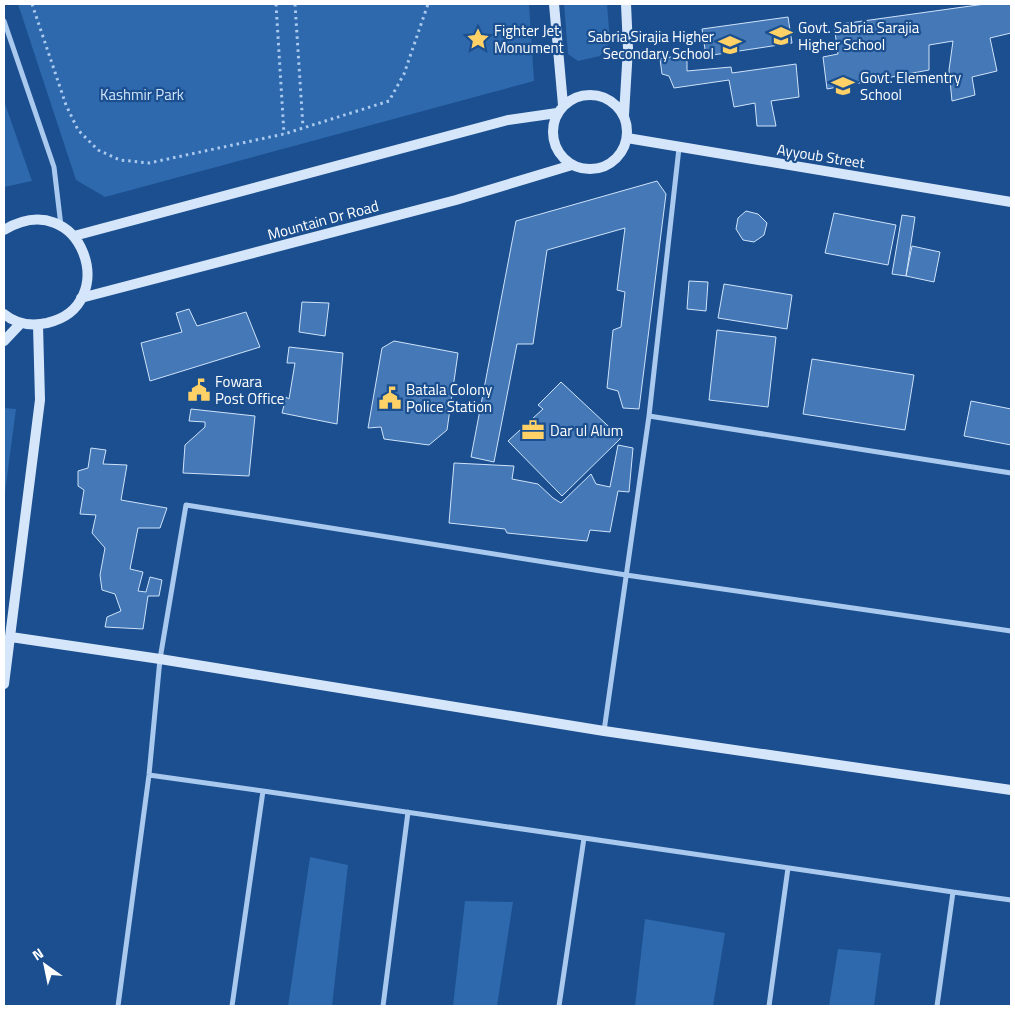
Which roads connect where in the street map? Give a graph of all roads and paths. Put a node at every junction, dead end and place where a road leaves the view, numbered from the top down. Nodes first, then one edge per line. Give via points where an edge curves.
1 (32, 4) edge
2 (276, 4) edge
3 (295, 4) edge
4 (428, 4) edge
5 (554, 4) edge
6 (626, 4) edge
7 (4, 21) edge
8 (560, 109) junction
9 (624, 115) junction
10 (303, 127) junction
11 (284, 134) junction
12 (627, 138) junction
13 (679, 148) junction
14 (572, 166) junction
15 (1011, 202) edge
16 (61, 226) junction
17 (4, 230) edge
18 (74, 236) junction
19 (81, 298) junction
20 (4, 314) edge
21 (21, 323) junction
22 (38, 325) junction
23 (4, 341) edge
24 (649, 416) junction
25 (1011, 474) edge
26 (626, 574) junction
27 (1011, 630) edge
28 (11, 637) junction
29 (160, 658) junction
30 (4, 684) edge
31 (604, 731) junction
32 (149, 775) junction
33 (1011, 790) edge
34 (263, 791) junction
35 (408, 812) junction
36 (584, 838) junction
37 (788, 868) junction
38 (953, 892) junction
39 (1011, 900) edge
40 (118, 1006) edge
41 (232, 1006) edge
42 (383, 1006) edge
43 (559, 1006) edge
44 (769, 1006) edge
45 (937, 1006) edge

1 - 11 path via 66,105 78,130 98,150 120,160 149,163
2 - 11 path
3 - 10 path
4 - 10 path via 404,74 389,101
5 - 8 street
6 - 9 street via 628,48
7 - 16 street via 54,168
8 - 9 street via 575,97 589,94 603,96
8 - 14 street via 552,127 553,142 560,156
8 - 18 street via 508,120
9 - 12 street
10 - 11 path
12 - 13 street, Ayyoub Street
12 - 14 street via 620,155 606,166 589,170
13 - 15 street, Ayyoub Street
13 - 24 street
14 - 19 street, Mountain Dr Road via 456,200
16 - 17 street via 46,220 31,220
16 - 18 street
18 - 19 street via 88,266
19 - 22 street via 55,321
20 - 21 street
21 - 22 street
21 - 23 street
22 - 28 street via 40,400
24 - 25 street
24 - 26 street
26 - 27 street
26 - 29 street via 186,505
26 - 31 street
28 - 29 street
28 - 30 street
29 - 31 street
29 - 32 street
31 - 33 street
32 - 34 street
32 - 40 street
34 - 35 street
34 - 41 street
35 - 36 street
35 - 42 street
36 - 37 street
36 - 43 street
37 - 38 street
37 - 44 street
38 - 39 street
38 - 45 street

